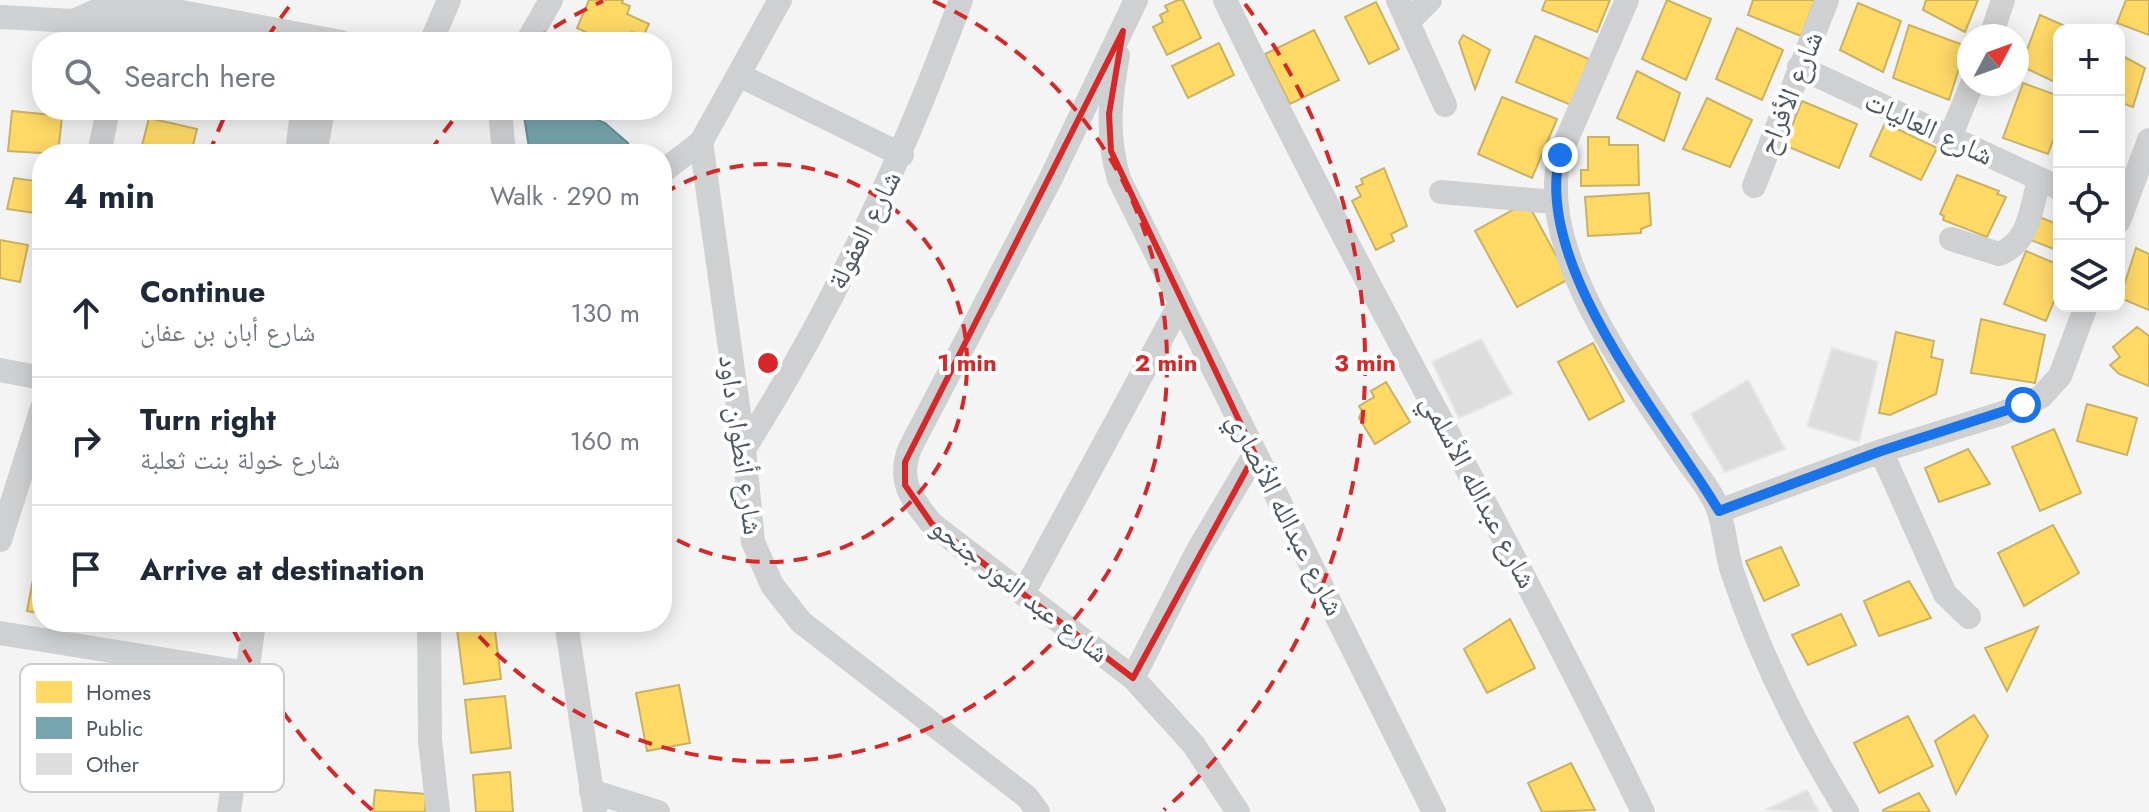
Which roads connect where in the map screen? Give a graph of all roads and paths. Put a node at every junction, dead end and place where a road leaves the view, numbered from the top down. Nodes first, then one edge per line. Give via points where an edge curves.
1 (449, 0) edge
2 (551, 0) edge
3 (780, 0) edge
4 (961, 0) edge
5 (1136, 0) edge
6 (1225, 0) edge
7 (1430, 0) edge
8 (1627, 0) edge
9 (1827, 0) edge
10 (2003, 0) edge
11 (1404, 10) edge
12 (0, 17) edge
13 (111, 17) edge
14 (139, 18) edge
15 (1995, 24) edge
16 (1123, 31) junction
17 (198, 32) edge
18 (253, 32) edge
19 (435, 32) edge
20 (533, 32) edge
21 (1799, 67) junction
22 (739, 75) junction
23 (1967, 96) edge
24 (1445, 105) dead end
25 (106, 120) edge
26 (301, 120) edge
27 (321, 120) edge
28 (501, 120) edge
29 (1950, 137) junction
30 (2149, 140) edge
31 (701, 142) junction
32 (101, 144) edge
33 (298, 144) edge
34 (317, 144) edge
35 (503, 144) edge
36 (902, 155) junction
37 (672, 164) edge
38 (2049, 184) edge
39 (1754, 186) dead end
40 (1441, 192) dead end
41 (1554, 202) junction
42 (2125, 203) edge
43 (1951, 239) dead end
44 (1180, 304) junction
45 (2084, 312) edge
46 (0, 370) edge
47 (32, 376) edge
48 (32, 439) edge
49 (744, 449) junction
50 (1881, 451) junction
51 (1255, 454) junction
52 (1719, 511) junction
53 (0, 540) edge
54 (1024, 592) junction
55 (1969, 617) dead end
56 (253, 632) edge
57 (429, 632) edge
58 (568, 632) edge
59 (0, 633) edge
60 (192, 664) edge
61 (249, 664) edge
62 (1133, 678) junction
63 (232, 792) edge
64 (593, 801) edge
65 (229, 812) edge
66 (438, 812) edge
67 (658, 812) edge
68 (1038, 812) edge
69 (1238, 812) edge
70 (1434, 812) edge
71 (1643, 812) edge
72 (1847, 812) edge

1 - 19 street
2 - 20 street
3 - 22 street
4 - 36 street, شارع العفولة
5 - 16 street, شارع عبد النور جنحو
6 - 71 street, شارع عبدالله الأسلمي
7 - 11 street
8 - 41 street via 1560,155
9 - 21 street, شارع الأفراح
10 - 15 street
11 - 24 street
12 - 13 street
13 - 14 street
14 - 17 street
14 - 18 street
16 - 44 street, شارع عبدالله الأنصاري via 1109,114 1111,151 1119,179
16 - 54 street, شارع عبد النور جنحو via 905,462 905,485 932,524
21 - 29 street, شارع العاليات
21 - 39 street, شارع الأفراح
22 - 31 street
22 - 36 street
23 - 29 street
25 - 32 street
26 - 33 street
27 - 34 street
28 - 35 street
29 - 38 street, شارع العاليات
30 - 42 street
31 - 37 street
31 - 49 street, شارع أنطوان داود
36 - 49 street, شارع العفولة via 788,376
38 - 43 street via 2014,248 1999,254
40 - 41 street
41 - 52 street via 1568,262 1589,302
44 - 51 street, شارع عبدالله الأنصاري
44 - 54 street
45 - 50 street via 2060,376 2041,397
46 - 47 street
48 - 53 street
49 - 68 street, شارع أنطوان داود via 753,542 785,603 830,647 1027,797
50 - 52 street
50 - 55 street via 1945,594
51 - 62 street via 1198,550
51 - 70 street, شارع عبدالله الأنصاري
52 - 72 street via 1731,569 1764,657
54 - 62 street, شارع عبد النور جنحو
56 - 61 street
57 - 66 street via 430,740
58 - 64 street
59 - 60 street
62 - 69 street, شارع عبد النور جنحو via 1193,744
63 - 65 street
64 - 67 street

